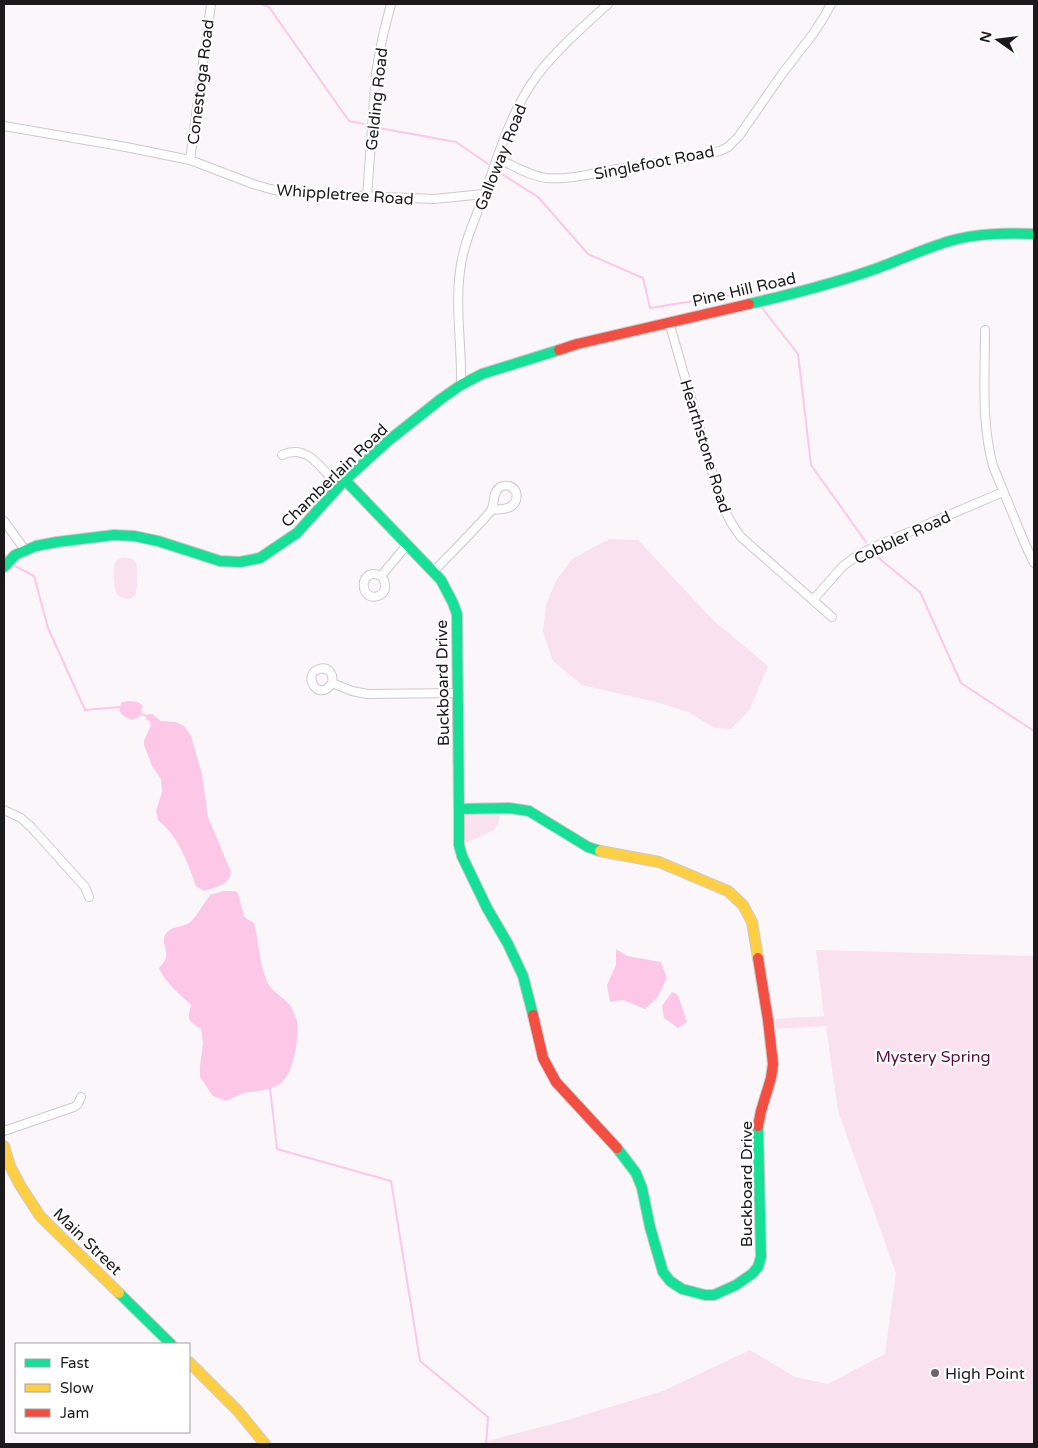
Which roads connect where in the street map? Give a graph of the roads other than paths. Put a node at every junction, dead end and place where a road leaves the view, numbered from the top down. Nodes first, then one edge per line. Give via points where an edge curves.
1 (211, 4) edge
2 (391, 4) edge
3 (608, 4) edge
4 (831, 4) edge
5 (4, 126) edge
6 (497, 158) junction
7 (190, 160) junction
8 (484, 194) junction
9 (367, 196) junction
10 (1034, 234) edge
11 (669, 322) junction
12 (985, 330) dead end
13 (461, 385) junction
14 (282, 455) dead end
15 (342, 484) junction
16 (1003, 492) junction
17 (492, 510) dead end
18 (4, 521) edge
19 (408, 545) junction
20 (25, 550) junction
21 (1034, 563) edge
22 (4, 567) edge
23 (433, 572) junction
24 (381, 576) dead end
25 (813, 600) junction
26 (832, 617) dead end
27 (332, 683) dead end
28 (459, 693) junction
29 (459, 809) junction
30 (4, 810) edge
31 (89, 897) dead end
32 (82, 1097) dead end
33 (4, 1131) edge
34 (4, 1146) edge
35 (170, 1343) edge
36 (190, 1363) edge
37 (265, 1444) edge

1 - 7 street, Conestoga Road
2 - 9 street, Gelding Road via 376,73
3 - 6 street, Galloway Road via 536,78 508,127
4 - 6 street, Singlefoot Road via 813,34 738,136 720,150 562,178 544,178
5 - 7 street, Whippletree Road
6 - 8 street, Galloway Road
7 - 9 street, Whippletree Road via 270,189
8 - 9 street, Whippletree Road via 434,199
8 - 13 street, Galloway Road via 460,270
10 - 11 street, Pine Hill Road via 999,233 950,241 815,288
11 - 13 street, Pine Hill Road via 558,349 482,374
11 - 25 street, Hearthstone Road via 727,517 741,537
12 - 16 street via 987,441
13 - 15 street, Chamberlain Road via 388,441
14 - 15 street via 293,451 307,454
15 - 19 street, Buckboard Drive
15 - 20 street, Chamberlain Road via 297,533 252,560 220,561 159,541 126,535 57,542
16 - 21 street
16 - 25 street, Cobbler Road via 858,555 843,566
17 - 23 street
18 - 20 street
19 - 23 street, Buckboard Drive
19 - 24 street
20 - 22 street, Chamberlain Road
23 - 28 street, Buckboard Drive via 447,588 457,614
25 - 26 street, Hearthstone Road
27 - 28 street via 367,694
28 - 29 street, Buckboard Drive
29 - 29 street, Buckboard Drive via 529,811 588,847 659,862 712,883 728,891 748,913 755,936 773,1064 758,1125 761,1256 758,1267 736,1286 714,1295 699,1294 682,1289 663,1272 636,1173 614,1144 556,1082 543,1058 523,976 462,856
30 - 31 street via 27,824 85,887
32 - 33 street via 74,1107
34 - 35 street, Main Street via 10,1166 40,1216
36 - 37 street via 238,1411

